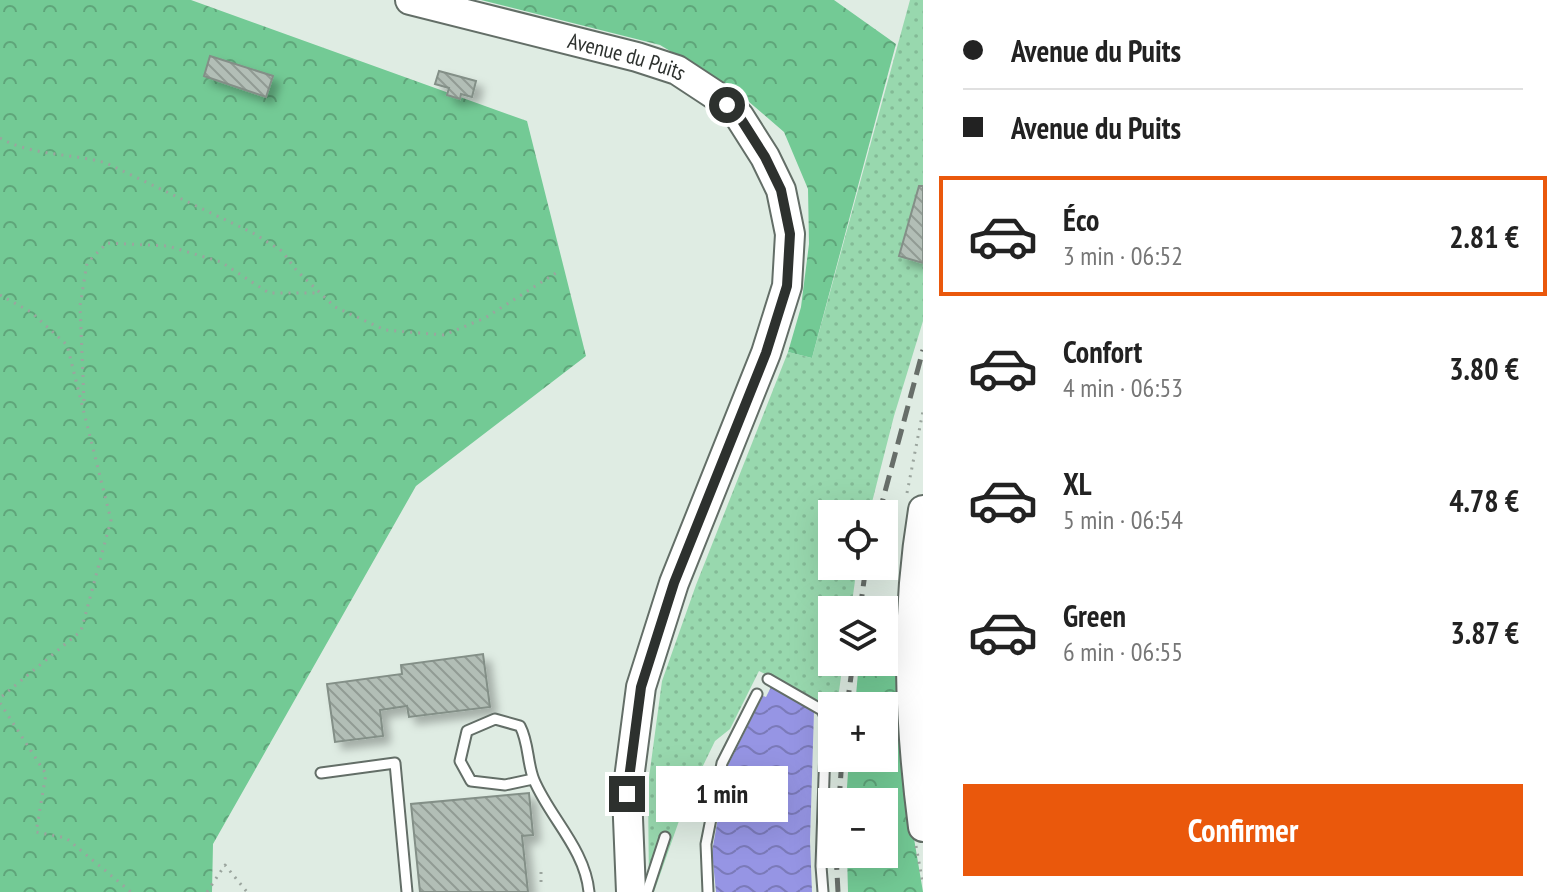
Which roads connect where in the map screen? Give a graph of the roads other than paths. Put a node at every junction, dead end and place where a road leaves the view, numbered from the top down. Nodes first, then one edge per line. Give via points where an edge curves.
1 (410, 0) edge
2 (923, 510) edge
3 (768, 679) dead end
4 (757, 694) dead end
5 (321, 773) dead end
6 (533, 779) junction
7 (923, 827) edge
8 (665, 837) dead end
9 (406, 891) edge
10 (589, 892) edge
11 (631, 892) edge
12 (647, 892) edge
13 (708, 892) edge
14 (823, 892) edge

1 - 11 main road, Avenue du Puits via 677,70 739,116 781,190 790,234 787,286 766,353 674,583 641,687 627,794
2 - 7 main road via 910,622
3 - 14 lane via 822,710 826,719
4 - 13 lane via 722,763 706,844
5 - 9 lane via 395,763
6 - 6 lane via 505,785 471,781 460,761 467,731 495,719 520,726
6 - 10 lane via 564,828
8 - 12 lane

